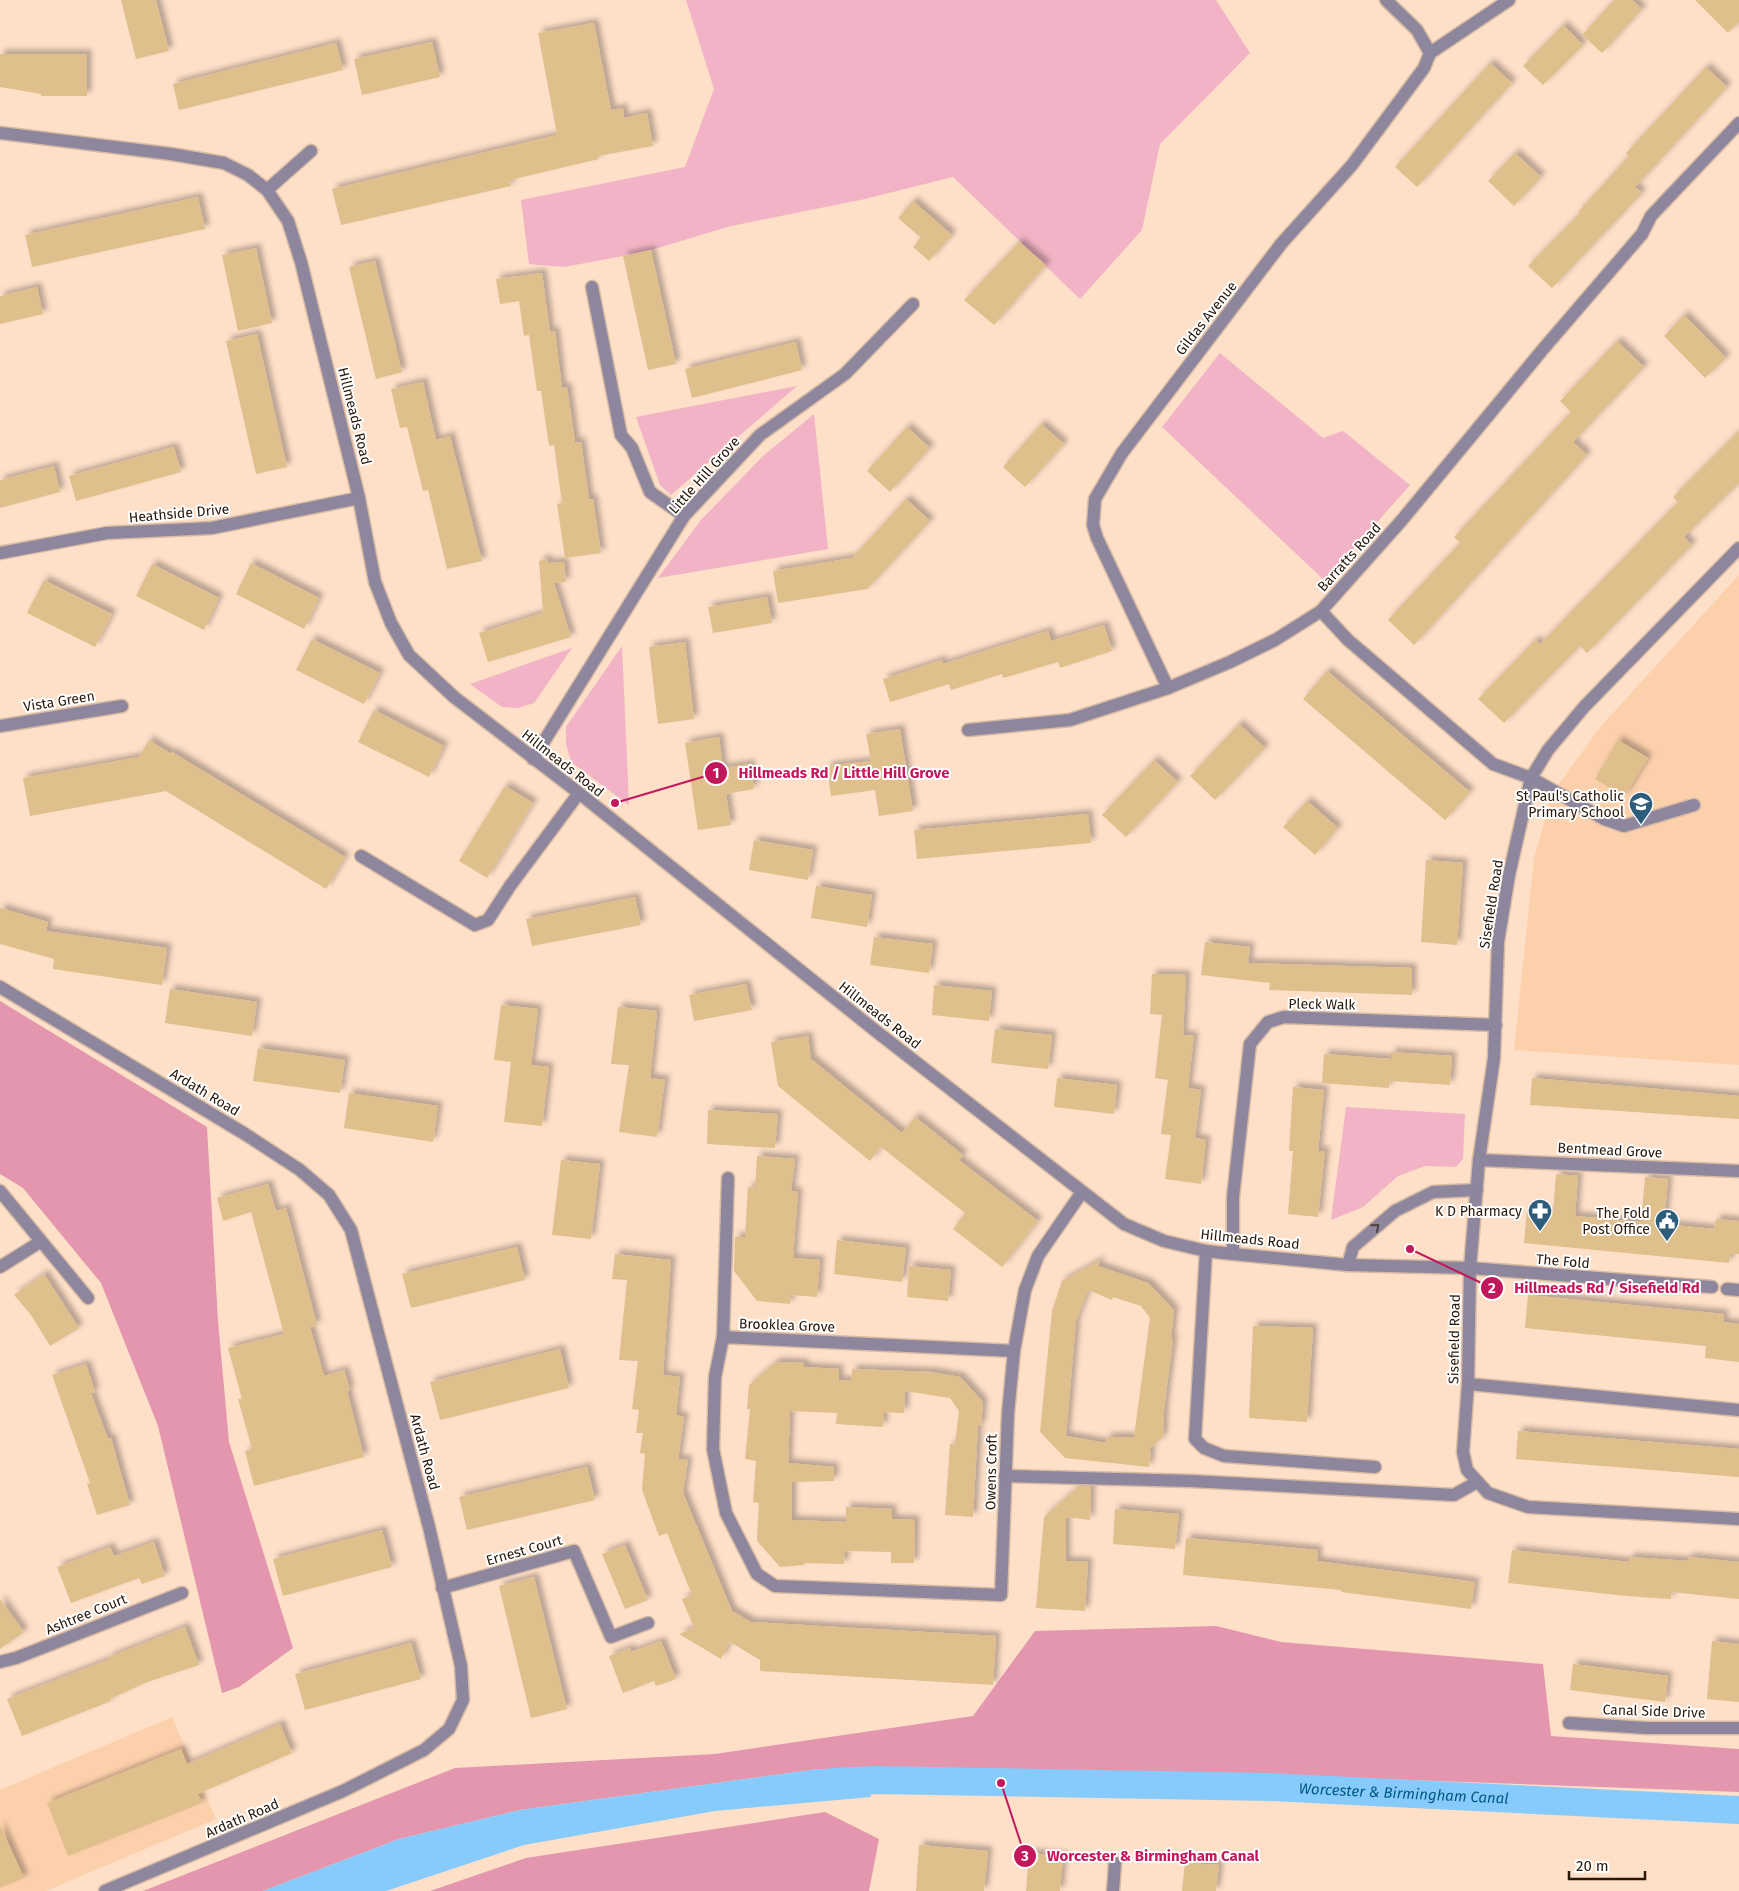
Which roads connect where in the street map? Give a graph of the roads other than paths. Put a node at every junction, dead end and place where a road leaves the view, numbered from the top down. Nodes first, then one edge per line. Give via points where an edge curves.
1 (1386, 0) edge
2 (1509, 0) edge
3 (1430, 53) junction
4 (1739, 123) edge
5 (0, 133) edge
6 (311, 151) dead end
7 (267, 190) junction
8 (592, 287) dead end
9 (913, 304) dead end
10 (359, 498) junction
11 (684, 516) junction
12 (1739, 548) edge
13 (0, 553) edge
14 (1321, 611) junction
15 (1168, 688) junction
16 (122, 706) dead end
17 (0, 726) edge
18 (968, 730) dead end
19 (533, 759) junction
20 (1531, 778) junction
21 (579, 793) junction
22 (1694, 805) dead end
23 (361, 856) dead end
24 (0, 987) edge
25 (1496, 1025) junction
26 (1479, 1160) junction
27 (1739, 1171) edge
28 (728, 1178) dead end
29 (1477, 1190) junction
30 (0, 1191) edge
31 (1082, 1192) junction
32 (40, 1242) junction
33 (1206, 1251) junction
34 (1232, 1254) junction
35 (1348, 1265) junction
36 (0, 1267) edge
37 (1470, 1268) junction
38 (1712, 1288) dead end
39 (88, 1298) dead end
40 (723, 1337) junction
41 (1014, 1350) junction
42 (1468, 1384) junction
43 (1739, 1410) edge
44 (1375, 1467) dead end
45 (1004, 1476) junction
46 (1476, 1482) junction
47 (1739, 1519) edge
48 (442, 1588) junction
49 (182, 1592) dead end
50 (1001, 1595) joint
51 (648, 1623) dead end
52 (0, 1662) edge
53 (1569, 1723) dead end
54 (1739, 1728) edge
55 (1115, 1863) dead end
56 (105, 1891) edge
57 (1113, 1891) edge

1 - 3 street via 1417,30
2 - 3 street
3 - 15 street, Gildas Avenue via 1416,80 1352,165 1281,244 1181,374 1122,453 1094,499 1093,525 1097,538
4 - 14 street, Barratts Road via 1651,216 1642,234 1402,520
5 - 7 street, Hillmeads Road via 224,163 248,175
6 - 7 street
7 - 10 street, Hillmeads Road via 288,220 301,262
8 - 11 street via 621,435 632,448 650,492
9 - 11 street, Little Hill Grove via 845,374 760,435
10 - 13 street, Heathside Drive via 212,528 107,534
10 - 19 street, Hillmeads Road via 376,582 390,623 409,655 454,697
11 - 19 street, Little Hill Grove
12 - 20 street, Sisefield Road via 1584,706 1548,750
14 - 15 street, Barratts Road via 1275,640
14 - 20 street via 1348,640 1493,764
15 - 18 street, Barratts Road via 1070,720
16 - 17 street, Vista Green
19 - 21 street, Hillmeads Road
20 - 22 street via 1624,826
20 - 25 street, Sisefield Road via 1498,942
21 - 23 street via 488,920 475,925
21 - 31 street, Hillmeads Road via 861,1020
24 - 48 street, Ardath Road via 245,1134 300,1170 329,1195 351,1230
25 - 26 street, Sisefield Road
25 - 34 street, Pleck Walk via 1284,1016 1268,1022 1250,1044 1234,1197
26 - 27 street, Bentmead Grove
26 - 29 street, Sisefield Road
28 - 40 street
35 -> 29 street via 1353,1247 1395,1211 1433,1192
29 - 37 street, Sisefield Road
30 - 32 street
31 - 33 street, Hillmeads Road via 1124,1224 1164,1241
31 - 41 street, Owens Croft via 1038,1256 1025,1290
32 - 36 street
32 - 39 street
33 - 34 street, Hillmeads Road
33 - 44 street via 1195,1439 1204,1448 1224,1456
34 - 35 street, Hillmeads Road
35 - 37 street, Hillmeads Road
37 - 38 street, The Fold
37 - 42 street, Sisefield Road
40 - 41 street, Brooklea Grove
40 - 50 street, Brooklea Grove via 716,1377 713,1449 726,1513 757,1574 775,1586
41 - 45 street, Owens Croft
42 - 43 street
42 - 46 street, Sisefield Road via 1463,1452 1467,1470
45 - 46 street via 1190,1481 1454,1495
45 - 50 street, Owens Croft
46 - 47 street, Sisefield Road via 1488,1493 1528,1506
48 - 51 street, Ernest Court via 574,1551 611,1637
48 - 56 street, Ardath Road via 461,1666 463,1700 450,1730 424,1750 344,1792
49 - 52 street, Ashtree Court
53 - 54 street, Canal Side Drive via 1646,1728
55 - 57 street

